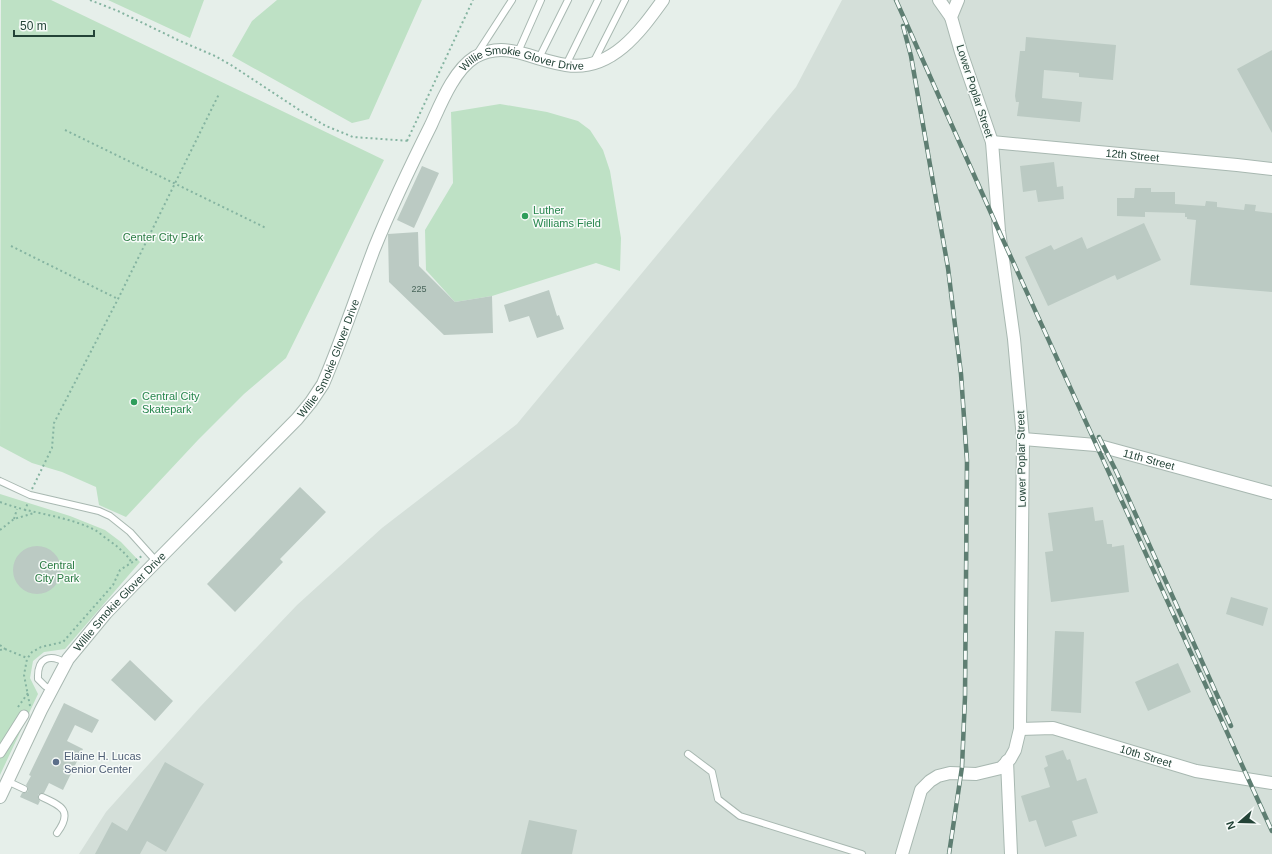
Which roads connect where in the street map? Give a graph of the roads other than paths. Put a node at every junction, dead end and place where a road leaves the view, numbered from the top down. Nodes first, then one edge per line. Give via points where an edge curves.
1 (512, 0) edge
2 (541, 0) edge
3 (568, 0) edge
4 (598, 0) edge
5 (625, 0) edge
6 (663, 0) edge
7 (939, 0) edge
8 (958, 0) edge
9 (952, 17) junction
10 (518, 52) junction
11 (474, 58) junction
12 (539, 58) junction
13 (593, 64) junction
14 (566, 65) junction
15 (992, 142) junction
16 (1272, 169) edge
17 (1023, 438) junction
18 (0, 481) edge
19 (1272, 493) edge
20 (152, 557) junction
21 (66, 663) junction
22 (52, 690) junction
23 (24, 715) road end
24 (1020, 729) junction
25 (0, 753) edge
26 (688, 754) dead end
27 (1007, 761) junction
28 (7, 781) junction
29 (1272, 783) edge
30 (24, 789) dead end
31 (0, 797) edge
32 (42, 797) dead end
33 (57, 834) dead end
34 (862, 854) edge
35 (902, 854) edge
36 (1011, 854) edge

1 - 11 lane
2 - 10 lane
3 - 12 lane
4 - 14 lane
5 - 13 lane
6 - 13 street, Willie Smokie Glover Drive via 646,23 619,51
7 - 9 street
8 - 9 street
9 - 15 street, Lower Poplar Street via 961,52
10 - 11 street, Willie Smokie Glover Drive via 496,49
10 - 12 street, Willie Smokie Glover Drive
11 - 20 street, Willie Smokie Glover Drive via 456,78 423,140 375,247 323,384 311,402 280,437
12 - 14 street, Willie Smokie Glover Drive
13 - 14 street, Willie Smokie Glover Drive
15 - 16 street, 12th Street
15 - 17 street, Lower Poplar Street via 999,230 1014,339
17 - 19 street, 11th Street via 1096,446
17 - 24 street, Lower Poplar Street
18 - 20 lane via 30,495 99,511 110,516 130,532
20 - 21 street, Willie Smokie Glover Drive
21 - 22 street, Willie Smokie Glover Drive
21 - 22 lane via 58,658 48,658 41,662 38,679
22 - 28 street, Willie Smokie Glover Drive
23 - 25 street
24 - 27 street, Lower Poplar Street via 1015,750
24 - 29 street, 10th Street via 1053,728 1196,771
26 - 34 lane via 712,772 718,799 740,816
27 - 35 street, Lower Poplar Street via 1000,768 990,772 950,772 930,781 921,790
27 - 36 street
28 - 30 lane
28 - 31 street, Willie Smokie Glover Drive
32 - 33 lane via 61,806 63,810 63,824

